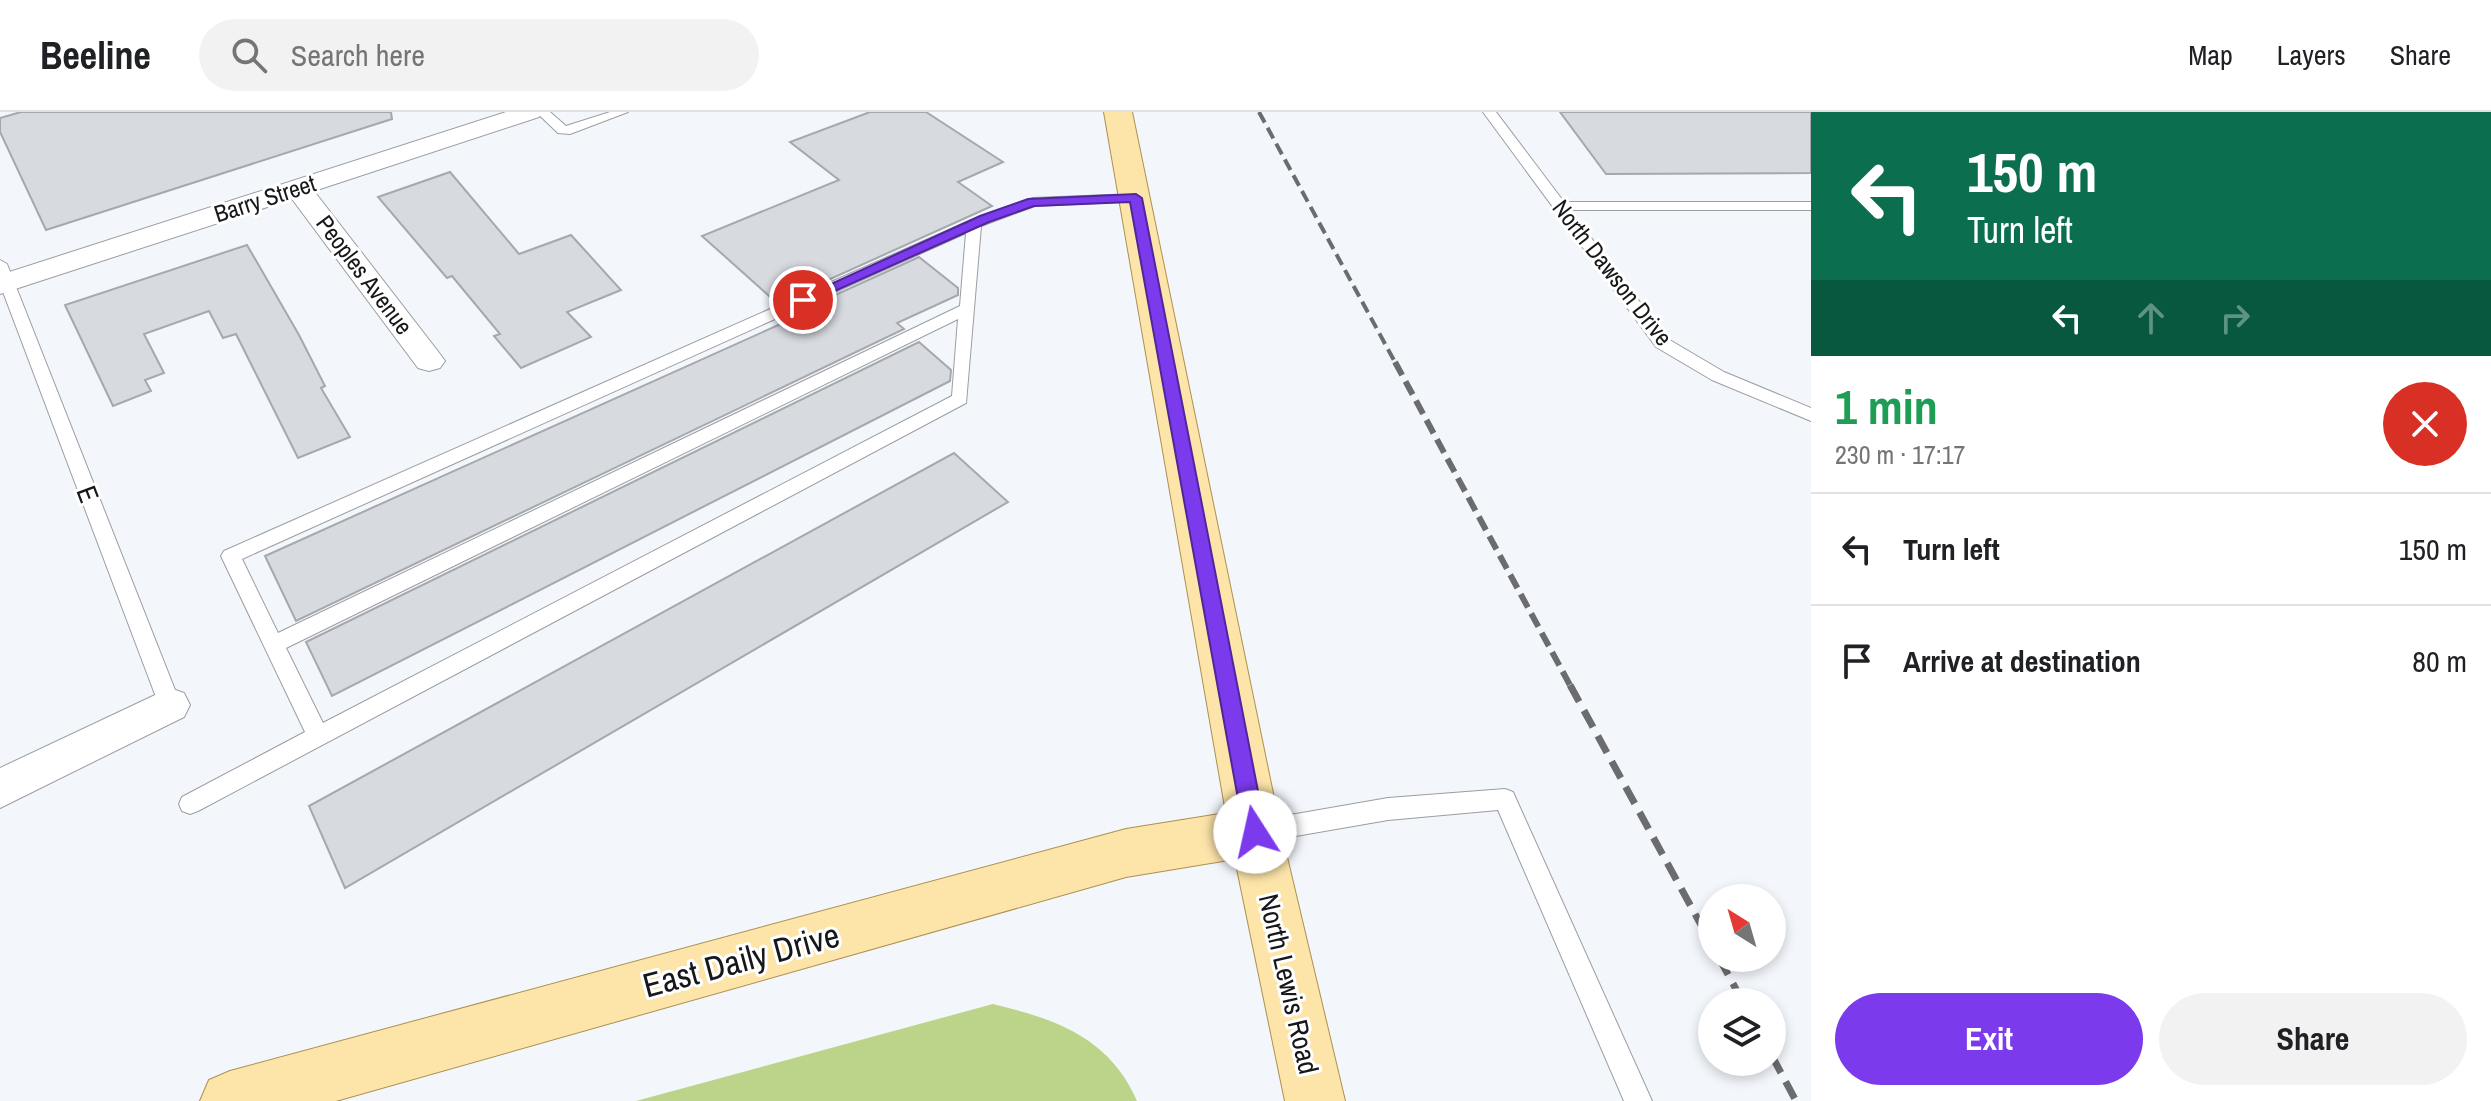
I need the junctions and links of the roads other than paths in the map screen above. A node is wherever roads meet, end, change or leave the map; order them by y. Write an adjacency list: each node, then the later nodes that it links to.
1 (530, 112): 6 (street, Barry Street)
2 (542, 112): 3 (lane)
3 (622, 112)
4 (1118, 112): 7 (main road, North Lewis Road)
5 (1489, 112): 8 (lane, North Dawson Drive)
6 (298, 189): 11 (street, Barry Street); 13 (street, Peoples Avenue)
7 (1136, 198): 10 (lane); 20 (main road, North Lewis Road)
8 (1558, 206): 9 (lane); 14 (lane, North Dawson Drive)
9 (1811, 206)
10 (974, 224): 12 (lane); 15 (lane)
11 (2, 277): 16 (lane, E)
12 (967, 309): 15 (lane); 17 (lane)
13 (429, 361)
14 (1811, 415)
15 (274, 644): 17 (lane)
16 (170, 705): 18 (street)
17 (318, 736): 19 (lane)
18 (0, 789)
19 (190, 804)
20 (1255, 832): 21 (main road, East Daily Drive); 22 (main road, North Lewis Road); 23 (lane)
21 (230, 1101)
22 (1315, 1101)
23 (1638, 1101)

